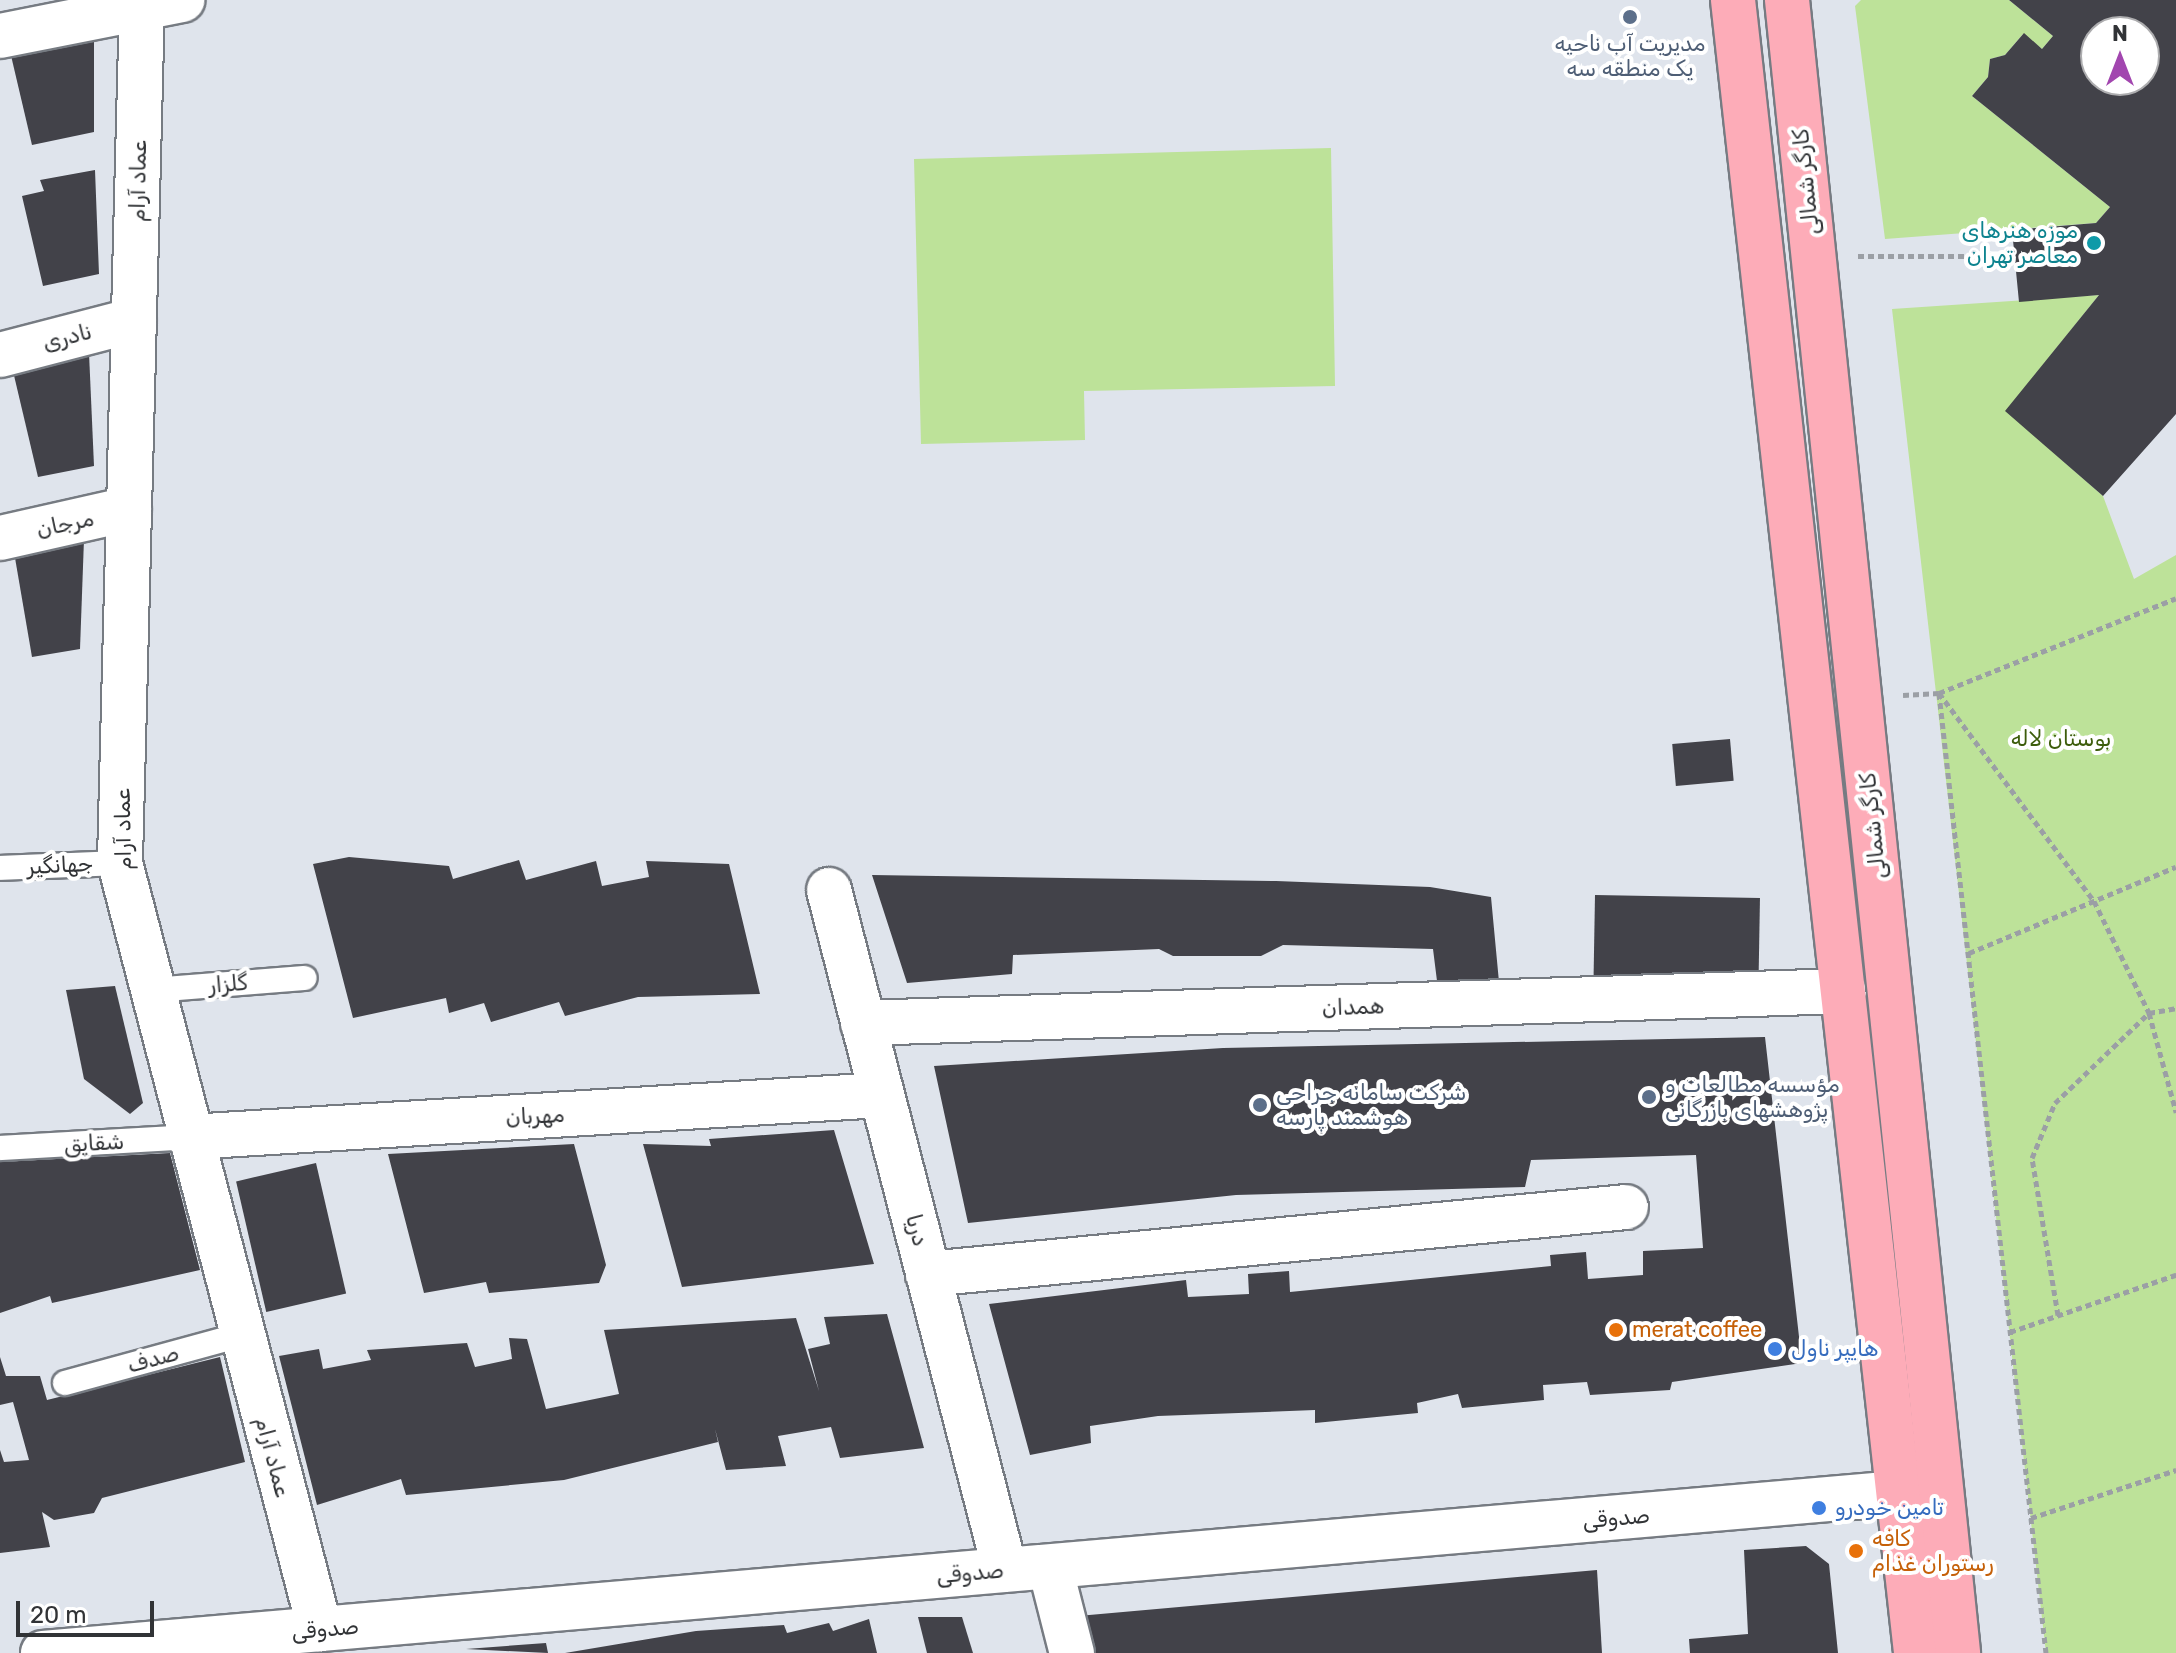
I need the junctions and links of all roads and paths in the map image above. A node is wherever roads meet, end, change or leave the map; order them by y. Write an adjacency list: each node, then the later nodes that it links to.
1 (1733, 0): 23 (main road)
2 (1787, 0): 21 (main road, کارگر شمالی)
3 (162, 1): 4 (street); 7 (street, عماد آرام)
4 (0, 36)
5 (1857, 256): 6 (path)
6 (2012, 256)
7 (134, 320): 8 (street, نادری); 9 (street, عماد آرام)
8 (0, 355)
9 (129, 509): 10 (street, مرجان); 14 (street, عماد آرام)
10 (0, 538)
11 (2176, 598): 12 (path)
12 (1939, 693): 13 (path); 18 (path); 19 (path)
13 (1901, 695)
14 (120, 863): 16 (lane, جهانگیر); 22 (street, عماد آرام)
15 (2176, 867): 18 (path)
16 (0, 868)
17 (829, 890): 26 (street, دریا)
18 (2094, 901): 19 (path); 25 (path)
19 (1969, 953): 35 (path)
20 (305, 978): 22 (lane, گلزار)
21 (1890, 989): 23 (main road); 39 (main road, کارگر شمالی)
22 (152, 990): 29 (street, عماد آرام)
23 (1843, 991): 26 (street, همدان); 40 (main road)
24 (2176, 1008): 25 (path)
25 (2149, 1013): 28 (path); 34 (path)
26 (863, 1023): 27 (street, دریا)
27 (882, 1095): 29 (street, مهربان); 32 (street, دریا)
28 (2176, 1112)
29 (189, 1137): 30 (lane, شقایق); 36 (street, عماد آرام)
30 (0, 1148)
31 (1626, 1207): 32 (street)
32 (928, 1274): 43 (street, دریا)
33 (2176, 1275): 34 (path)
34 (2058, 1315): 35 (path)
35 (2010, 1332): 41 (path)
36 (240, 1335): 37 (lane, صدف); 44 (street, عماد آرام)
37 (65, 1383)
38 (2176, 1470): 41 (path)
39 (1942, 1489): 40 (main road); 49 (main road, کارگر شمالی)
40 (1898, 1493): 42 (street, صدوقی); 48 (main road)
41 (2031, 1518): 50 (path)
42 (1050, 1567): 43 (street, صدوقی); 47 (street)
43 (1005, 1570): 44 (street, صدوقی)
44 (320, 1629): 45 (street, صدوقی)
45 (269, 1644): 46 (street, صدوقی)
46 (43, 1653)
47 (1072, 1653)
48 (1916, 1653)
49 (1958, 1653)
50 (2046, 1653)

